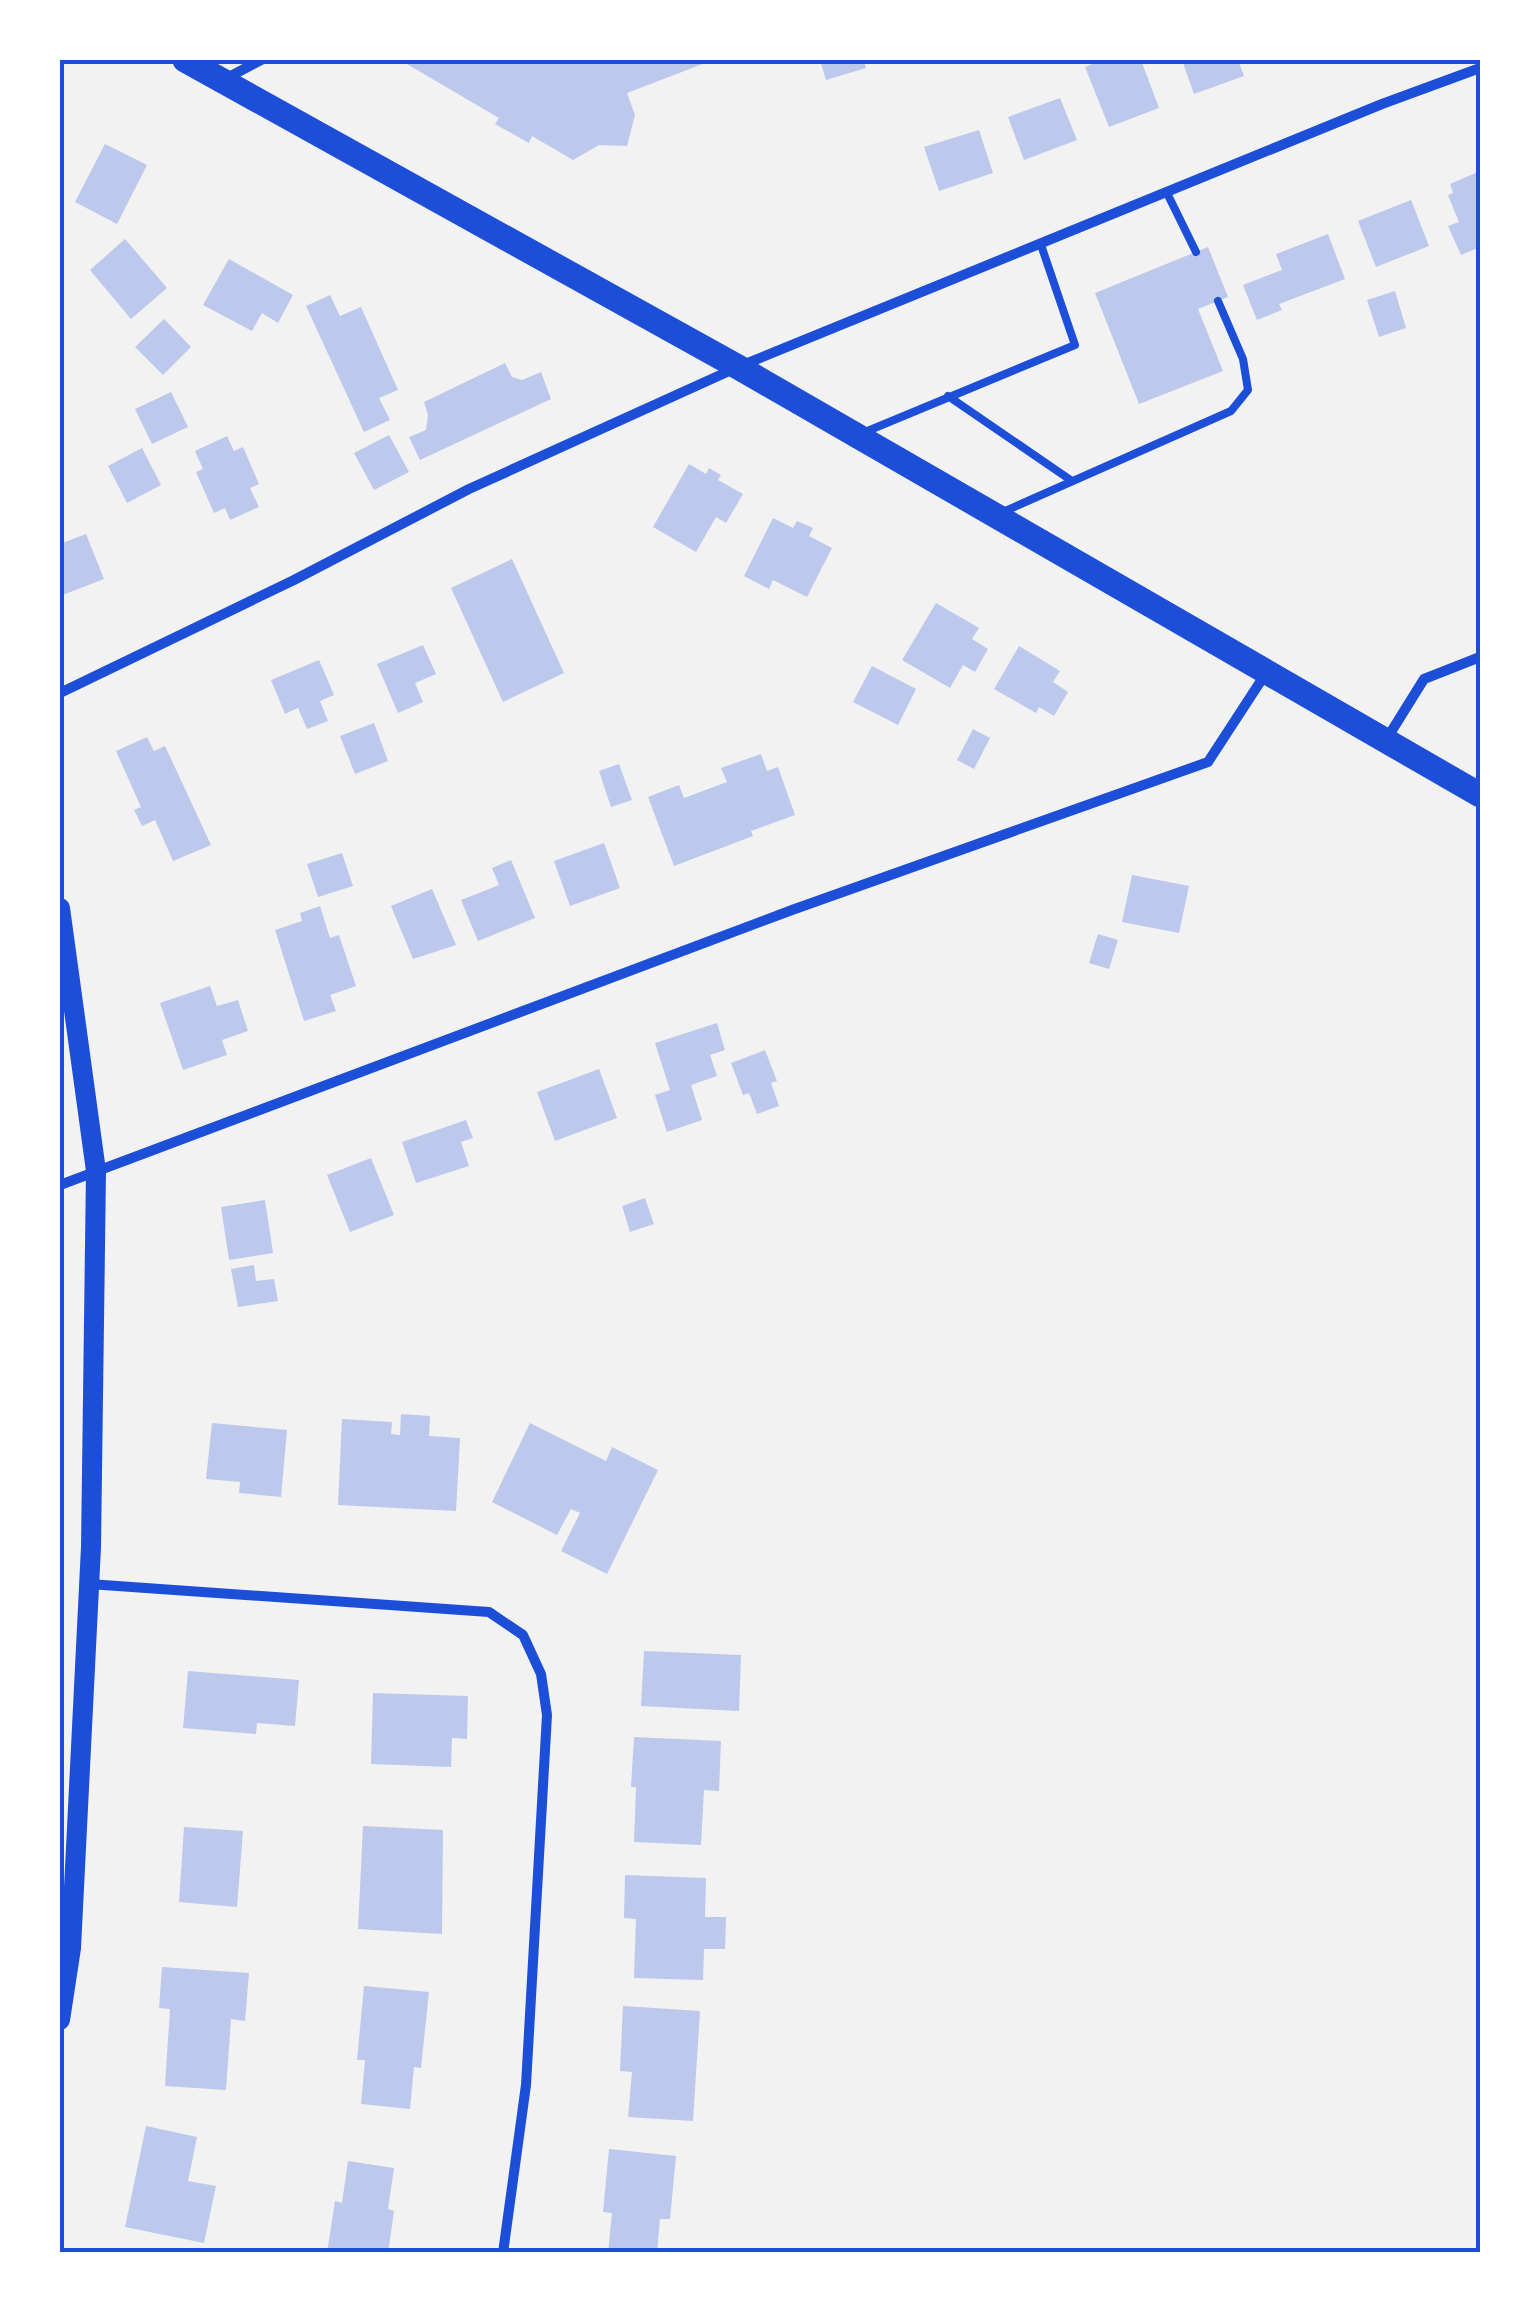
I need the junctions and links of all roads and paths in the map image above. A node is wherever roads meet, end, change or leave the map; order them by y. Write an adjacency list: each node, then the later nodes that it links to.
1 (185, 60): 4 (main road)
2 (262, 60): 4 (street)
3 (1480, 68): 5 (street)
4 (224, 80): 9 (main road)
5 (1167, 193): 6 (street); 7 (lane)
6 (1041, 245): 9 (street); 10 (lane)
7 (1196, 252)
8 (1218, 301): 12 (lane)
9 (738, 367): 11 (main road); 16 (street)
10 (948, 396): 11 (lane); 12 (lane)
11 (856, 436): 13 (main road)
12 (1072, 481): 13 (lane)
13 (994, 516): 15 (main road)
14 (1480, 657): 17 (street)
15 (1267, 672): 17 (main road); 20 (street)
16 (60, 692)
17 (1386, 740): 18 (main road)
18 (1480, 795)
19 (60, 908): 20 (main road)
20 (96, 1170): 21 (street); 22 (main road)
21 (60, 1185)
22 (89, 1584): 23 (main road); 24 (street)
23 (60, 2020)
24 (503, 2253)

